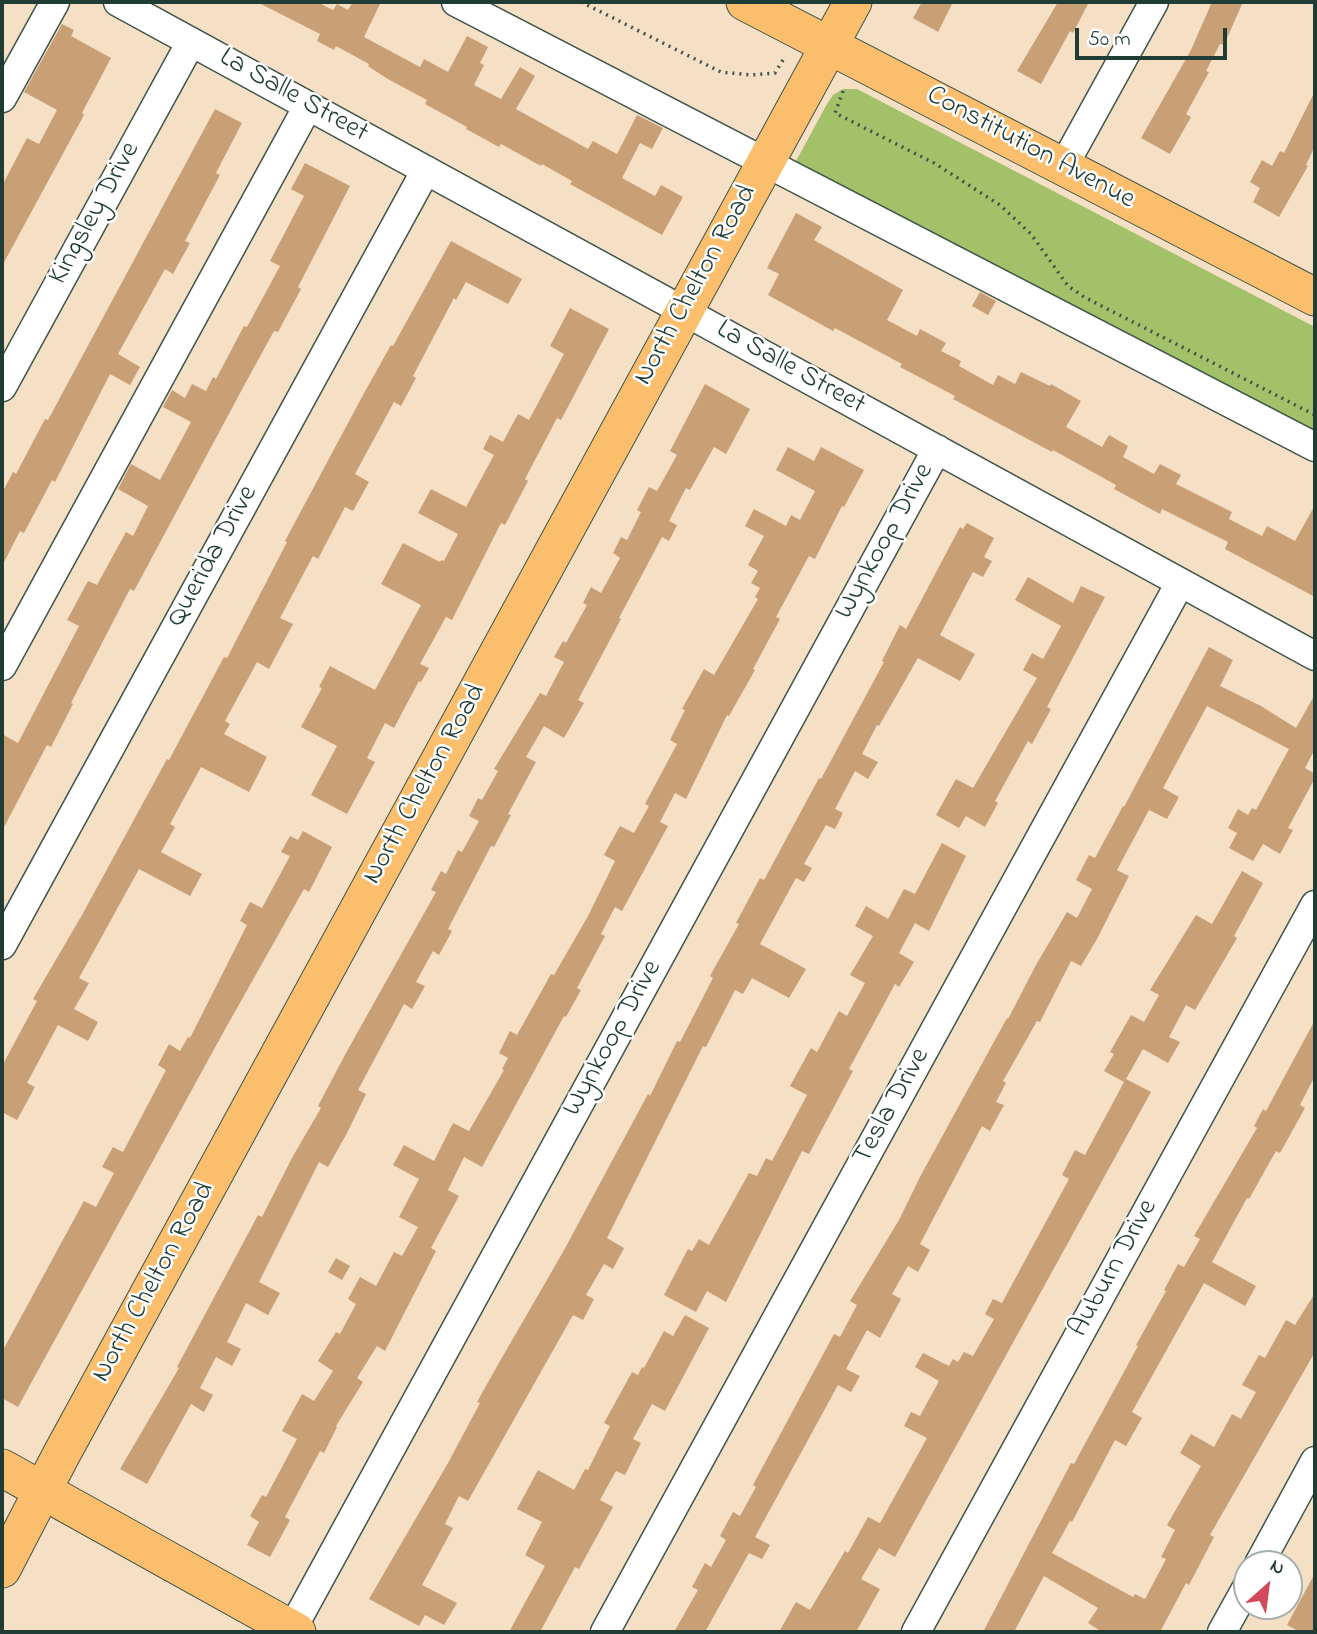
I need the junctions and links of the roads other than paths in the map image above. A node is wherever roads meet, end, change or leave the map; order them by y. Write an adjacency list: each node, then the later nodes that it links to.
1 (55, 2): 9 (street)
2 (118, 2): 7 (street, La Salle Street)
3 (456, 2): 11 (street)
4 (745, 2): 8 (main road, Constitution Avenue)
5 (853, 2): 8 (main road, North Chelton Road)
6 (1154, 2): 12 (street)
7 (191, 42): 10 (street, La Salle Street); 16 (street, Kingsley Drive)
8 (829, 45): 11 (main road, North Chelton Road); 12 (main road, Constitution Avenue)
9 (2, 99)
10 (308, 106): 13 (street, La Salle Street); 21 (street)
11 (765, 162): 15 (main road, North Chelton Road); 17 (street)
12 (1063, 167): 14 (main road, Constitution Avenue)
13 (426, 170): 15 (street, La Salle Street); 23 (street, Querida Drive)
14 (1312, 286)
15 (684, 311): 18 (street, La Salle Street); 26 (main road, North Chelton Road)
16 (2, 387)
17 (1315, 447)
18 (937, 449): 19 (street, La Salle Street); 30 (street, Wynkoop Drive)
19 (1180, 583): 20 (street, La Salle Street); 31 (street, Tesla Drive)
20 (1315, 656)
21 (2, 666)
22 (1315, 905): 32 (street, Auburn Drive)
23 (2, 945)
24 (1315, 1461): 27 (street)
25 (2, 1468): 26 (main road)
26 (42, 1490): 28 (main road, North Chelton Road); 30 (main road)
27 (1267, 1550)
28 (2, 1569)
29 (1233, 1612): 33 (street)
30 (294, 1631)
31 (605, 1632)
32 (916, 1632)
33 (1222, 1632)

